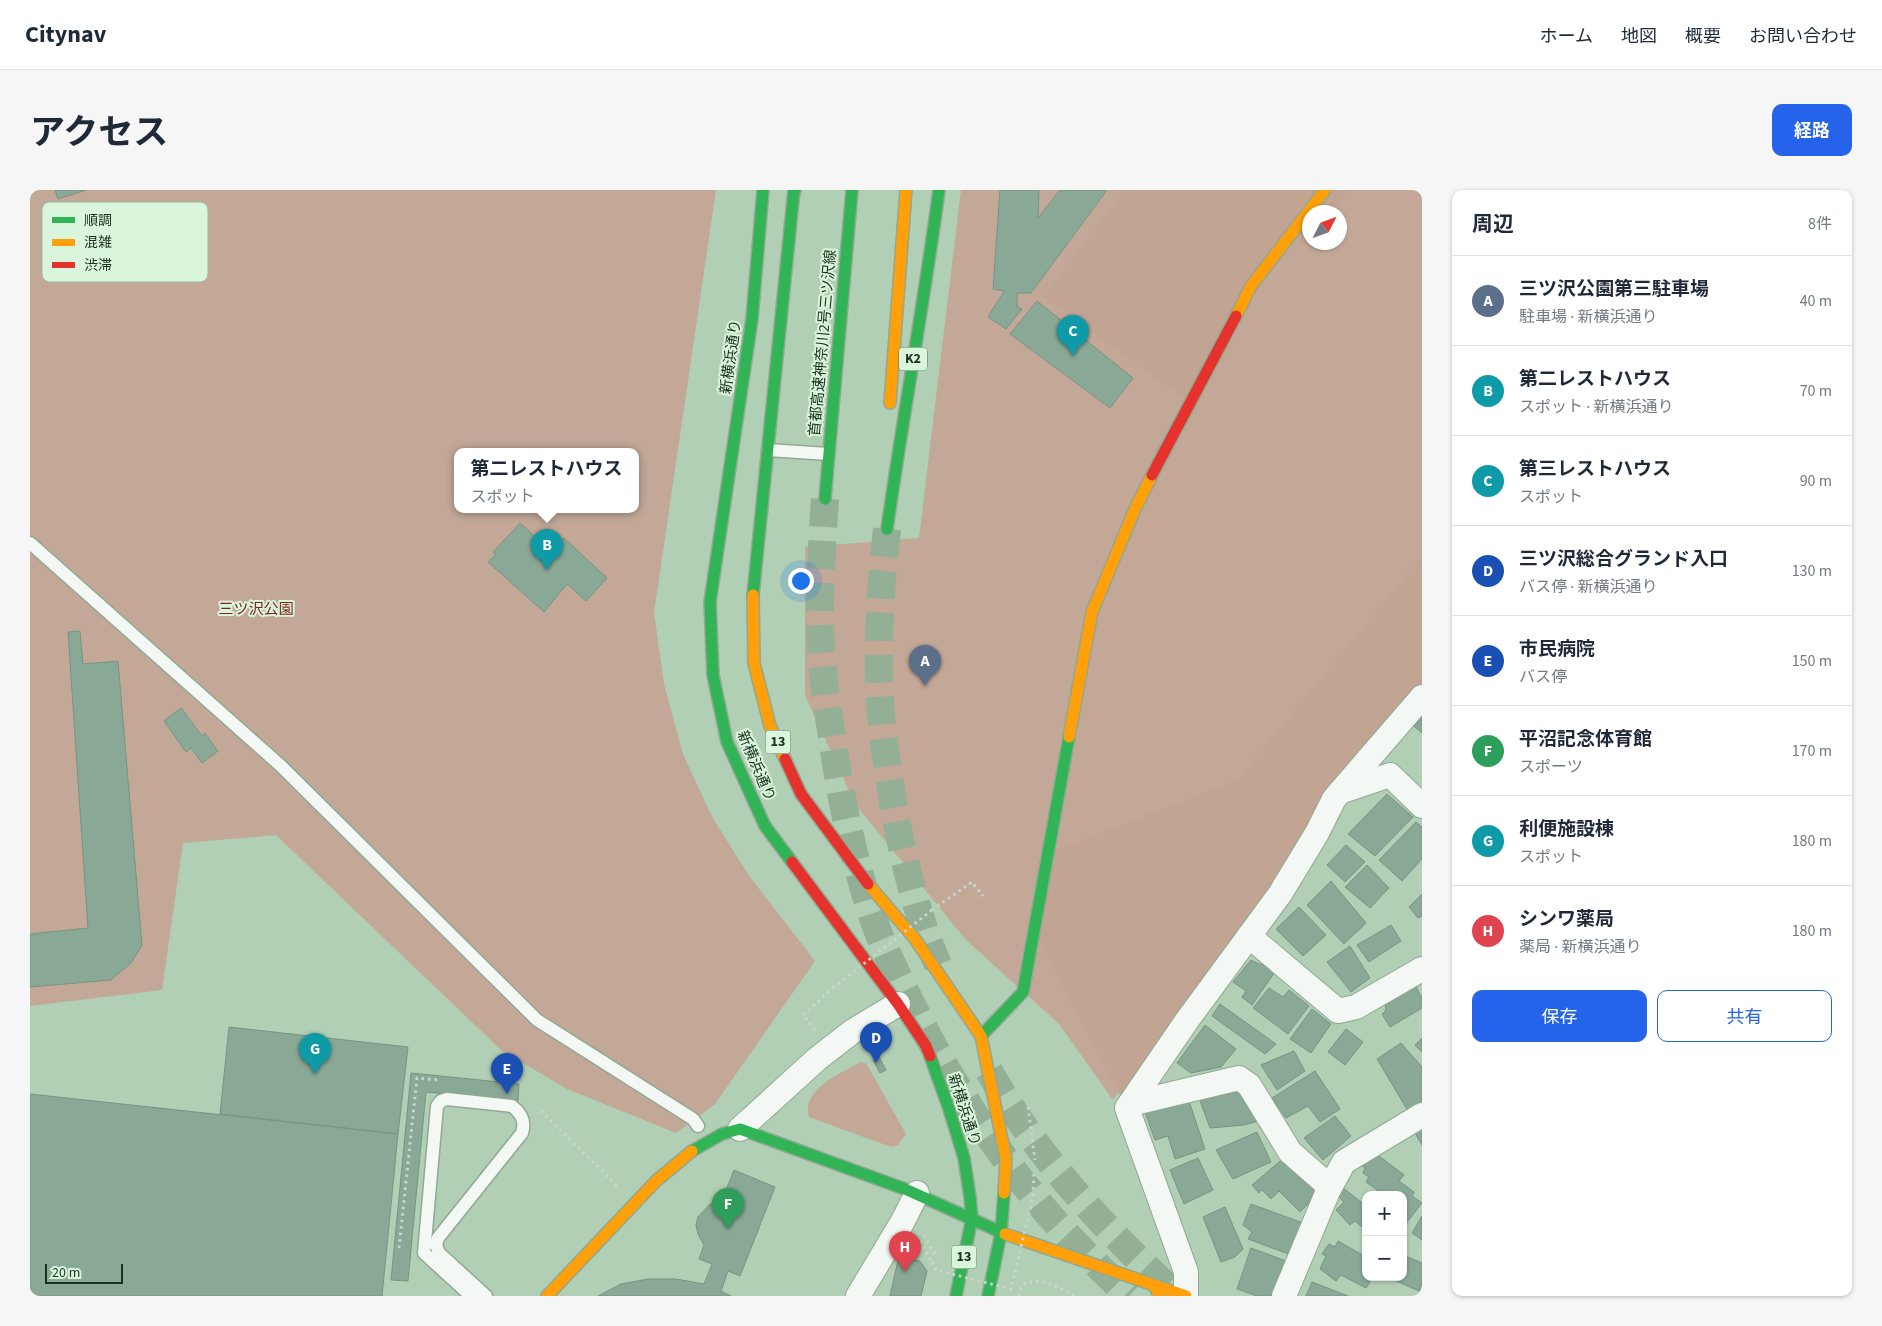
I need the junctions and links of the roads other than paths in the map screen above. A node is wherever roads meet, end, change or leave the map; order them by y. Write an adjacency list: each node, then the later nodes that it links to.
1 (763, 190): 18 (main road, 新横浜通り / 13)
2 (852, 190): 9 (main road, 首都高速神奈川2号三ツ沢線)
3 (906, 190): 7 (main road)
4 (939, 190): 10 (main road, K2)
5 (1325, 190): 19 (main road)
6 (794, 191): 8 (main road, 新横浜通り / 13)
7 (888, 419)
8 (768, 450): 9 (lane); 19 (main road, 新横浜通り / 13)
9 (828, 454): 11 (main road, 首都高速神奈川2号三ツ沢線)
10 (884, 469)
11 (825, 499)
12 (30, 543): 22 (lane)
13 (1422, 697): 14 (street)
14 (1339, 793): 15 (street); 16 (street)
15 (1422, 806)
16 (1249, 936): 17 (street); 20 (street)
17 (1422, 968)
18 (898, 1004): 23 (street); 26 (main road, 新横浜通り / 13)
19 (981, 1036): 27 (main road, 新横浜通り / 13)
20 (1130, 1104): 24 (street); 35 (street)
21 (1422, 1115): 24 (street)
22 (698, 1126)
23 (740, 1129): 25 (main road); 31 (main road)
24 (1330, 1187): 36 (street)
25 (917, 1193): 26 (main road); 32 (street)
26 (972, 1218): 27 (main road); 33 (main road, 新横浜通り / 13)
27 (1000, 1233): 28 (main road); 34 (main road, 新横浜通り / 13)
28 (1157, 1291): 35 (main road)
29 (472, 1296): 30 (lane)
30 (486, 1296)
31 (547, 1296)
32 (858, 1296)
33 (956, 1296)
34 (988, 1296)
35 (1186, 1296)
36 (1284, 1296)

